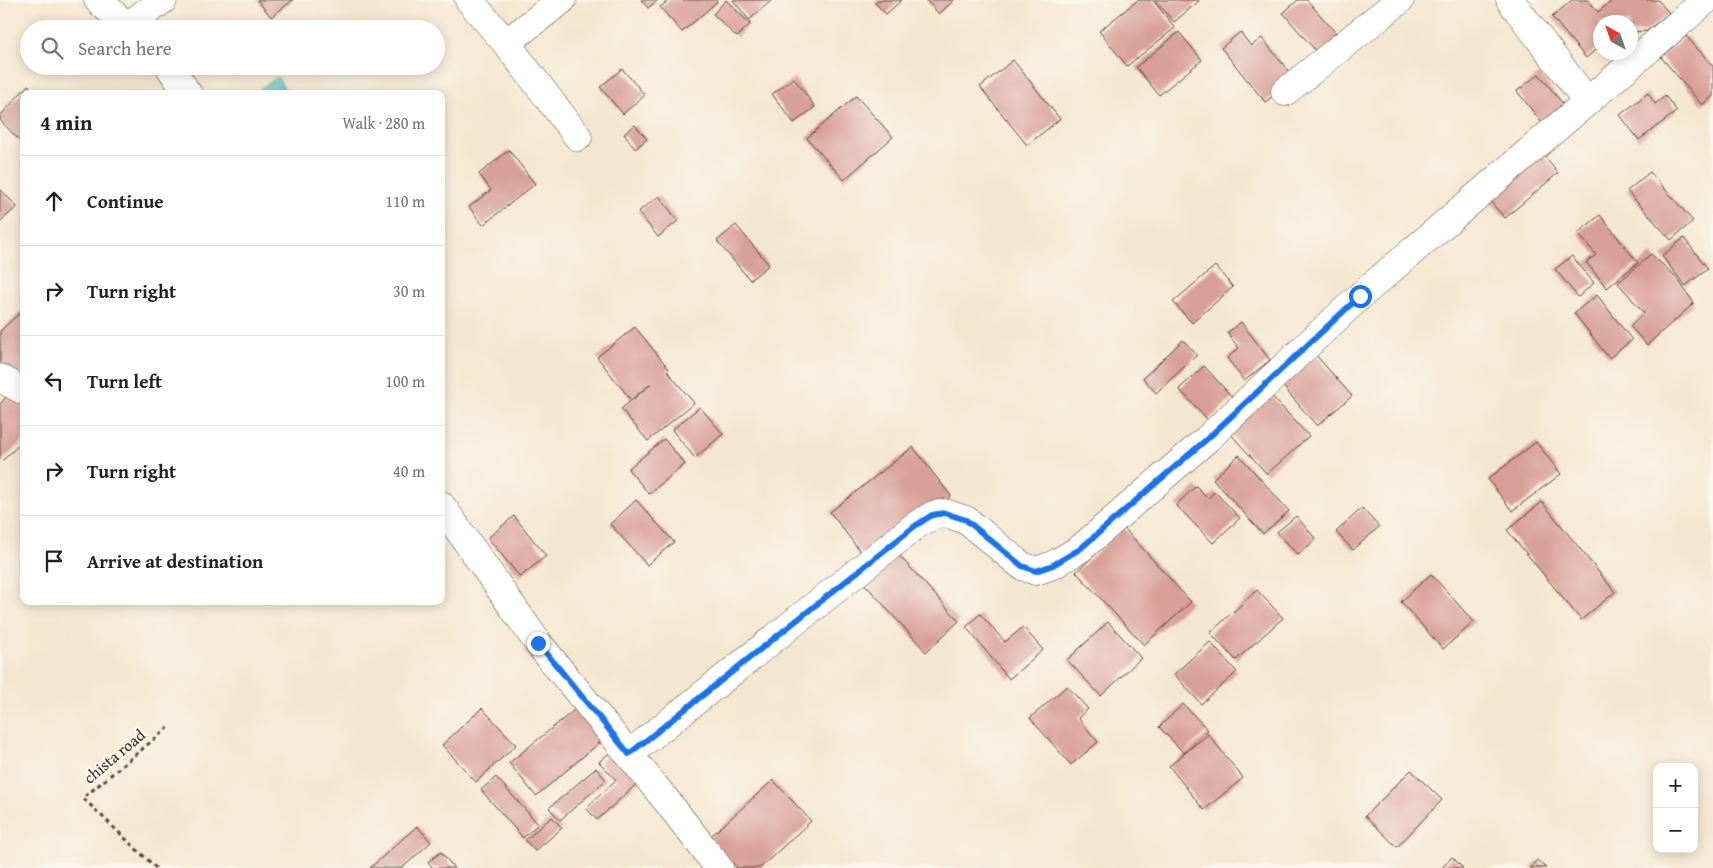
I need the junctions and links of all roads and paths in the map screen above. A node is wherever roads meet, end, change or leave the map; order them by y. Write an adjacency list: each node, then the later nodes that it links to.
1 (98, 0): 8 (street)
2 (163, 0): 9 (street)
3 (469, 0): 10 (street)
4 (562, 0): 10 (street)
5 (1400, 0): 13 (street)
6 (1510, 0): 14 (street)
7 (1706, 0): 14 (street)
8 (120, 20)
9 (137, 20)
10 (506, 43): 15 (street)
11 (175, 75): 12 (street)
12 (185, 90)
13 (1285, 92)
14 (1587, 101): 20 (street)
15 (578, 137)
16 (0, 378): 17 (street)
17 (20, 389)
18 (445, 511): 20 (street)
19 (170, 726): 21 (path, chista road)
20 (629, 754): 22 (street)
21 (156, 868)
22 (719, 868)

